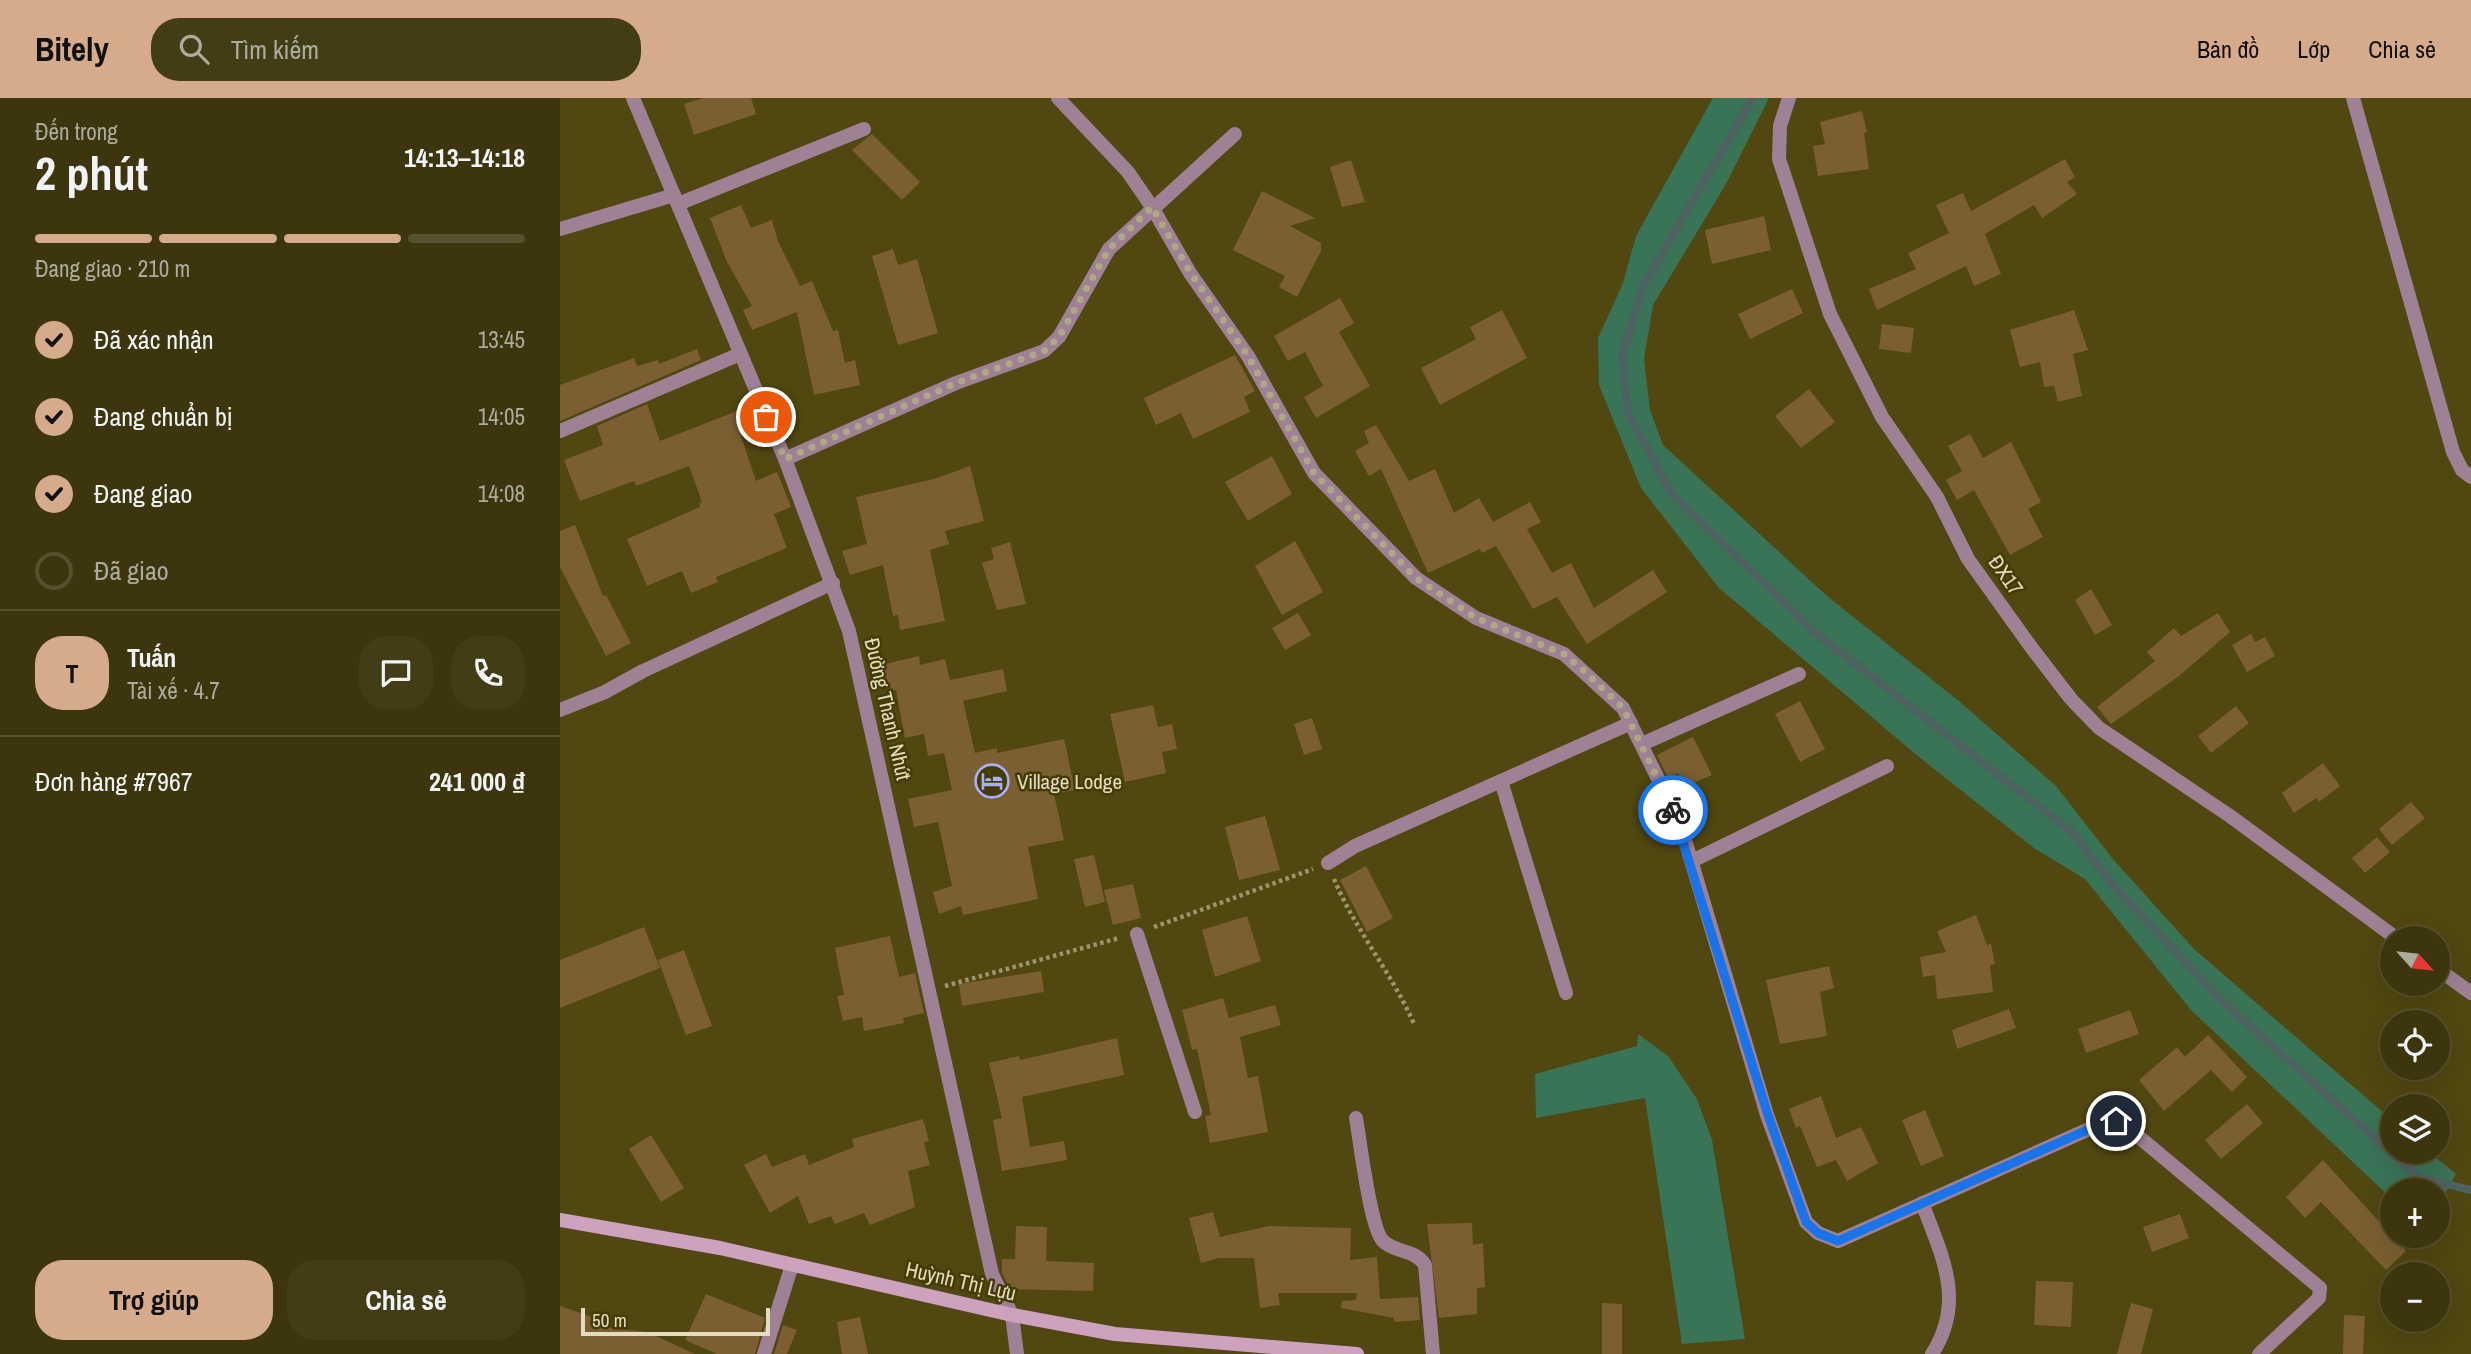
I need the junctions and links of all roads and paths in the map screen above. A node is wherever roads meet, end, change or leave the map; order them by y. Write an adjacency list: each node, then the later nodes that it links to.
1 (633, 98): 7 (street, Đường Thanh Nhứt)
2 (1058, 98): 8 (street)
3 (1789, 98): 23 (street, ĐX17)
4 (2353, 98): 13 (street)
5 (864, 129): 7 (street)
6 (1235, 134): 8 (street)
7 (676, 199): 9 (street); 10 (street, Đường Thanh Nhứt)
8 (1152, 207): 12 (street); 17 (street)
9 (560, 229)
10 (740, 354): 11 (street); 12 (street, Đường Thanh Nhứt)
11 (560, 431)
12 (785, 459): 14 (street, Đường Thanh Nhứt)
13 (2471, 477)
14 (833, 583): 16 (street); 26 (street, Đường Thanh Nhứt)
15 (1799, 674): 18 (street)
16 (560, 710)
17 (1631, 723): 18 (street); 20 (street)
18 (1642, 744): 21 (street)
19 (1887, 766): 21 (street)
20 (1501, 781): 22 (street); 27 (street)
21 (1692, 861): 32 (street)
22 (1328, 863): 24 (path); 29 (path)
23 (2380, 926)
24 (1137, 934): 26 (path); 30 (street)
25 (2450, 978): 28 (street)
26 (930, 990): 35 (street, Đường Thanh Nhứt)
27 (1566, 993)
28 (2471, 993)
29 (1414, 1024)
30 (1195, 1112)
31 (1356, 1118): 40 (street)
32 (1922, 1203): 41 (street); 42 (street)
33 (560, 1220): 34 (street, Huỳnh Thị Lựu)
34 (792, 1265): 35 (street, Huỳnh Thị Lựu); 37 (street)
35 (1012, 1315): 36 (street, Huỳnh Thị Lựu); 38 (street, Đường Thanh Nhứt)
36 (1265, 1350): 39 (street, Huỳnh Thị Lựu)
37 (764, 1354)
38 (1017, 1354)
39 (1357, 1354)
40 (1433, 1354)
41 (1932, 1354)
42 (2259, 1354)

